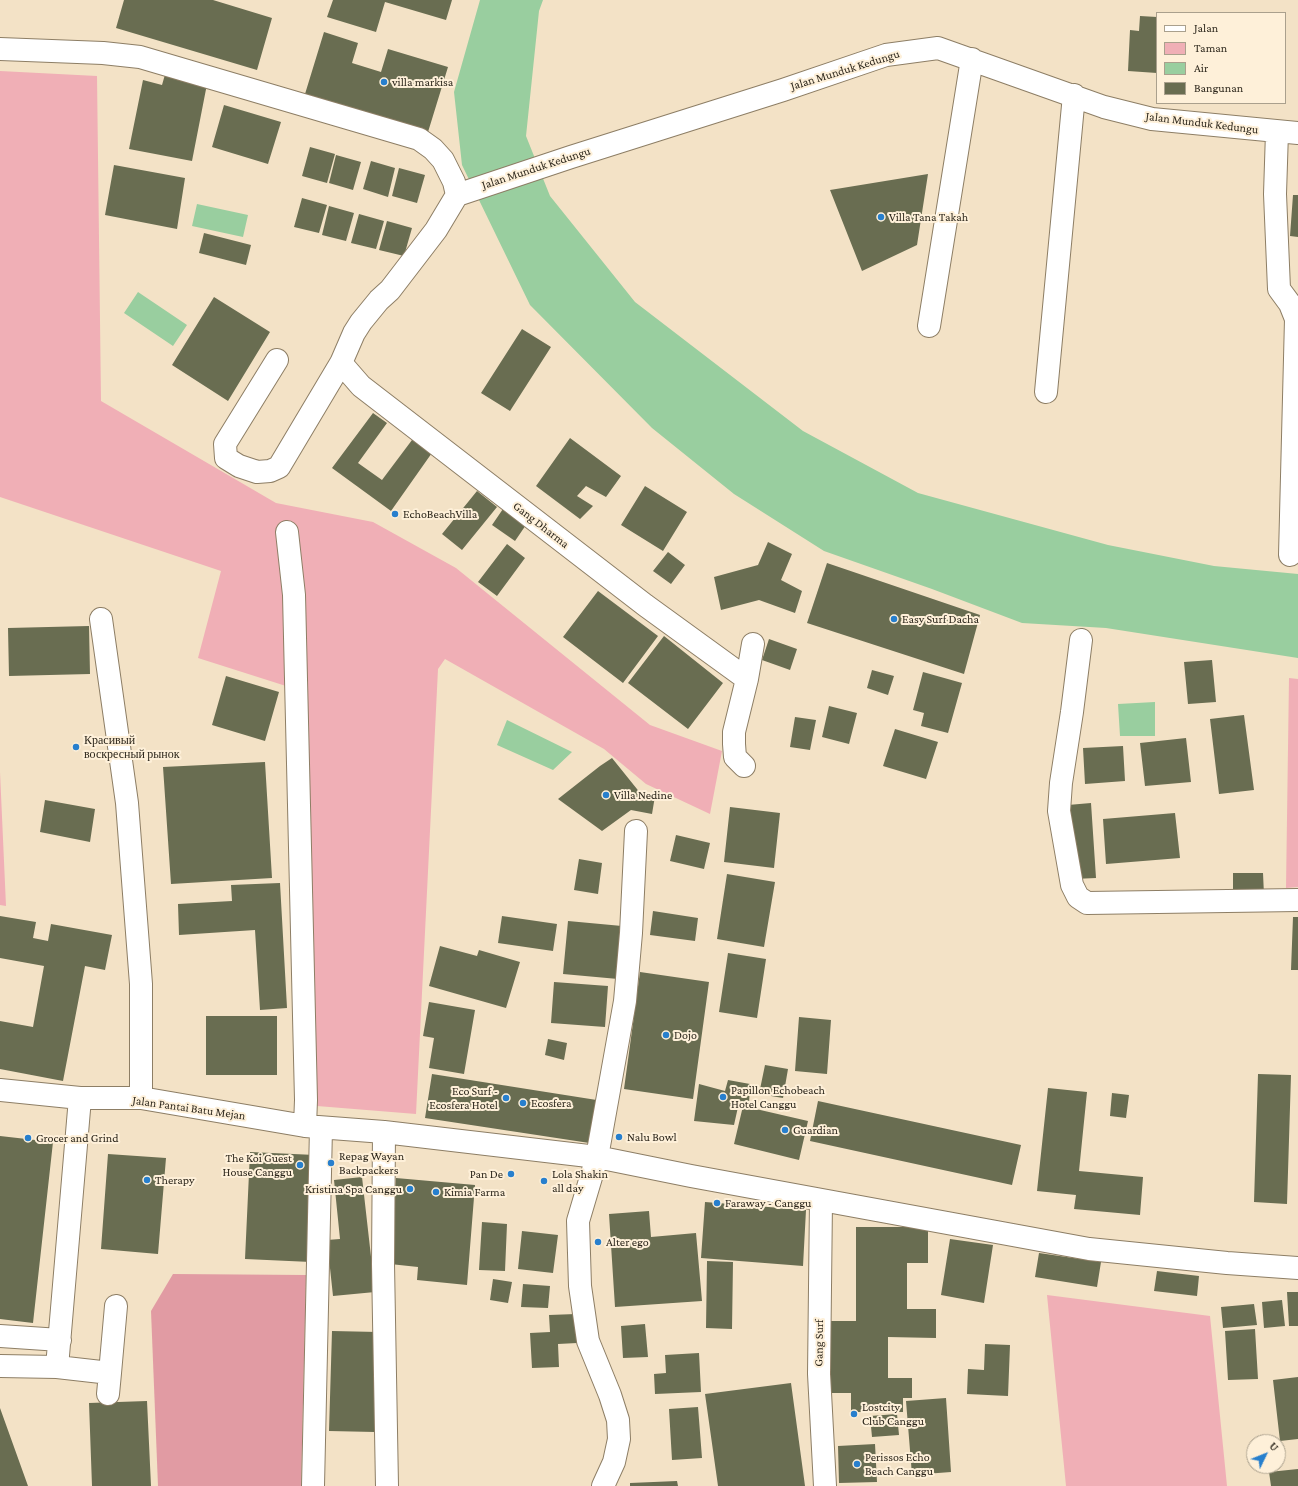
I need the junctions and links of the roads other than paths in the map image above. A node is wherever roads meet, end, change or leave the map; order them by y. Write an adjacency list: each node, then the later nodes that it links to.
1 (0, 50): 5 (street)
2 (972, 59): 3 (street, Jalan Munduk Kedungu); 5 (street, Jalan Munduk Kedungu); 6 (street)
3 (1074, 95): 4 (street, Jalan Munduk Kedungu); 9 (street)
4 (1287, 133): 11 (street)
5 (462, 193): 8 (street)
6 (929, 326)
7 (277, 360): 8 (street)
8 (341, 363): 15 (street, Gang Dharma)
9 (1046, 392)
10 (287, 532): 22 (street)
11 (1290, 555)
12 (101, 619): 21 (street)
13 (1081, 640): 18 (street)
14 (754, 644): 15 (street)
15 (747, 679): 16 (street)
16 (744, 766)
17 (636, 831): 24 (street)
18 (1298, 900)
19 (0, 1090): 20 (street, Jalan Pantai Batu Mejan)
20 (80, 1098): 21 (street, Jalan Pantai Batu Mejan); 29 (street)
21 (141, 1098): 22 (street, Jalan Pantai Batu Mejan)
22 (313, 1127): 23 (street, Jalan Pantai Batu Mejan); 34 (street)
23 (384, 1132): 24 (street, Jalan Pantai Batu Mejan); 35 (street)
24 (597, 1156): 25 (street, Jalan Pantai Batu Mejan); 36 (street)
25 (821, 1201): 26 (street, Jalan Pantai Batu Mejan); 37 (street, Gang Surf)
26 (1298, 1268)
27 (116, 1306): 32 (street)
28 (0, 1336): 29 (street)
29 (60, 1340): 31 (street)
30 (0, 1366): 31 (street)
31 (57, 1367): 32 (street)
32 (110, 1373): 33 (street)
33 (108, 1394)
34 (314, 1486)
35 (387, 1486)
36 (603, 1486)
37 (825, 1486)

